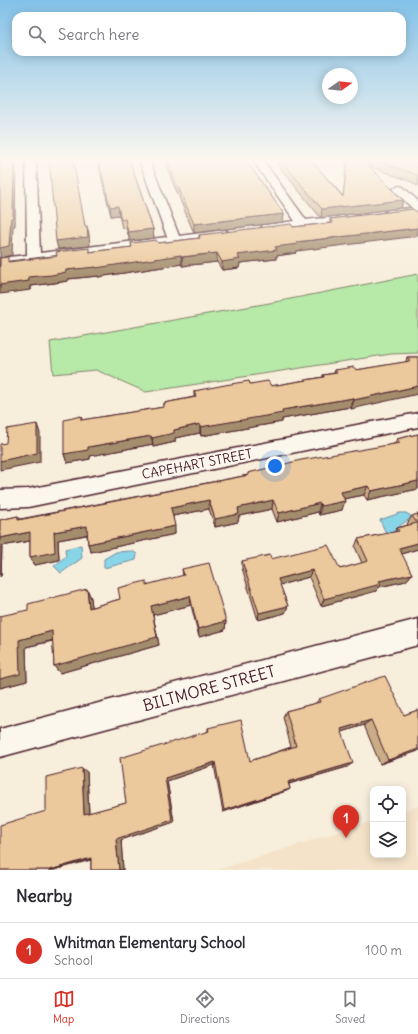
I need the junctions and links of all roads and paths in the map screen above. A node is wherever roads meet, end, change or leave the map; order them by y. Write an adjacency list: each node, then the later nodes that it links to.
1 (32, 200): 10 (street)
2 (159, 200): 9 (street)
3 (286, 200): 6 (street)
4 (409, 200): 5 (street)
5 (418, 209): 6 (street)
6 (303, 224): 7 (street)
7 (258, 230)
8 (235, 232): 9 (street)
9 (174, 240): 10 (street)
10 (34, 258): 11 (street)
11 (0, 262)
12 (418, 420): 13 (street, CAPEHART STREET)
13 (0, 499)
14 (418, 632): 15 (street, BILTMORE STREET)
15 (0, 743)

